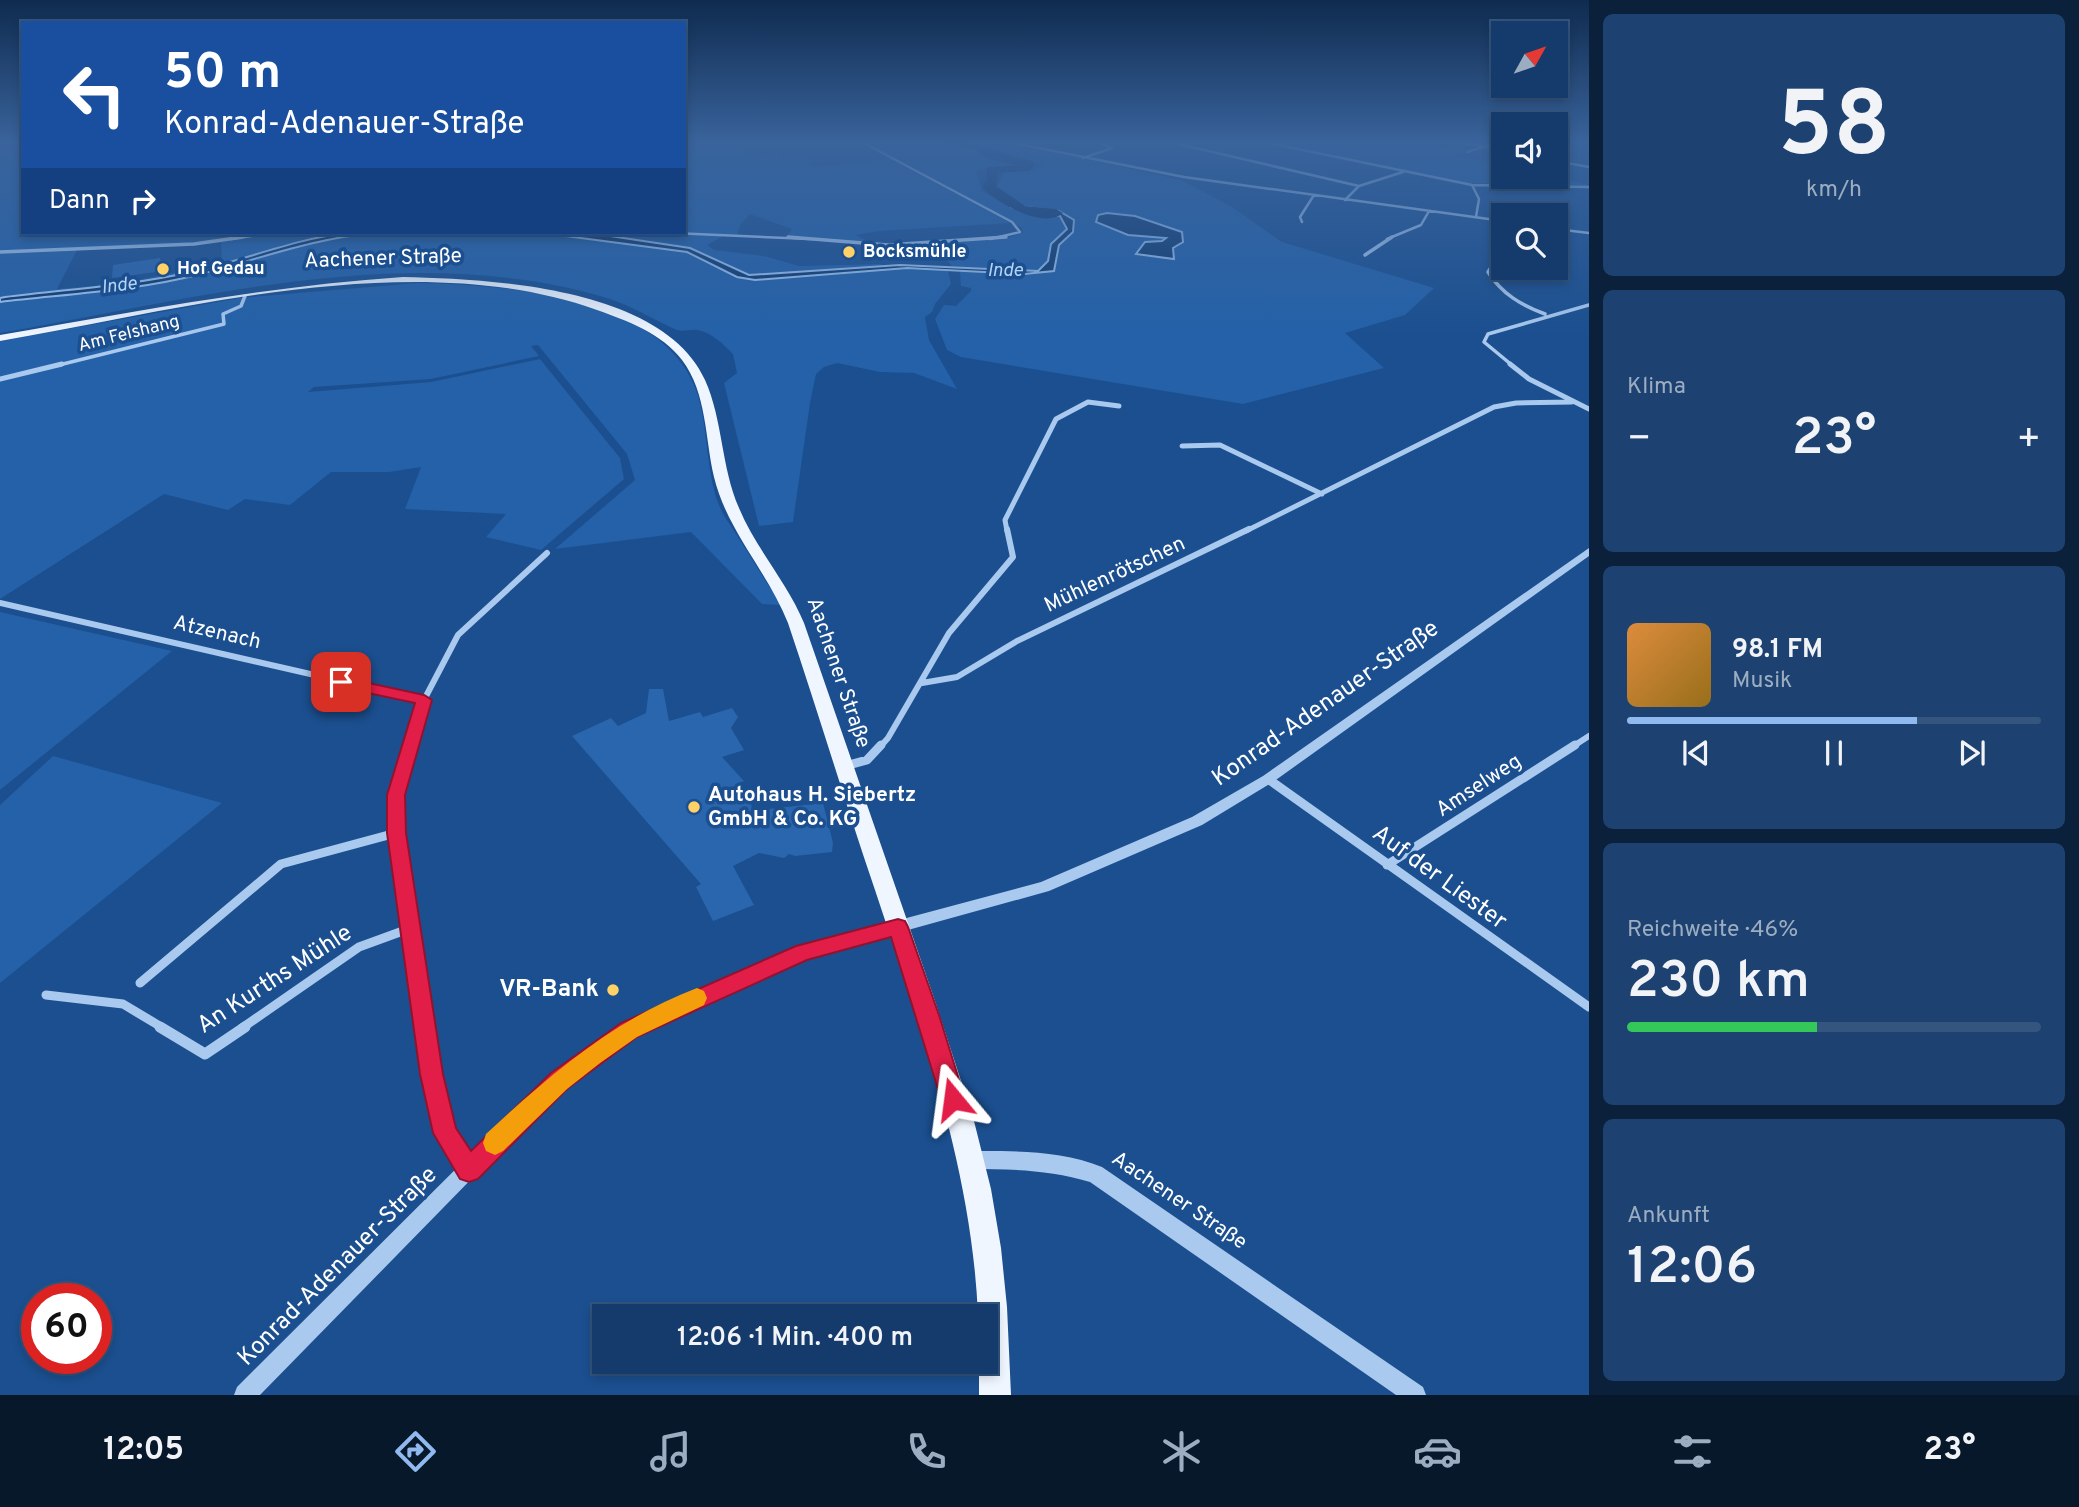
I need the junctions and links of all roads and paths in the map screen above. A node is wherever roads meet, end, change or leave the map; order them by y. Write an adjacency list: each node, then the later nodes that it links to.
1 (982, 206): 10 (street)
2 (1305, 206): 8 (street)
3 (1392, 206): 5 (street)
4 (1478, 206): 6 (street)
5 (1429, 211): 6 (street); 14 (street)
6 (1476, 218): 7 (street)
7 (1491, 220)
8 (1302, 222)
9 (1568, 230): 11 (street)
10 (686, 233)
11 (1589, 233)
12 (258, 235): 13 (street)
13 (0, 252)
14 (1365, 255)
15 (1492, 280): 18 (street)
16 (245, 296): 19 (main road, Aachener Straße); 20 (street, Am Felshang); 32 (main road, Aachener Straße)
17 (1589, 305): 18 (street)
18 (1545, 314): 21 (street)
19 (0, 338)
20 (0, 379)
21 (1572, 402): 23 (street); 25 (street, Mühlenrötschen)
22 (1119, 406): 29 (street)
23 (1589, 409)
24 (1182, 446): 25 (street)
25 (1322, 494): 29 (street, Mühlenrötschen)
26 (1589, 551): 33 (street, Konrad-Adenauer-Straße)
27 (547, 553): 30 (street)
28 (0, 603): 30 (street, Atzenach)
29 (922, 682): 32 (street)
30 (424, 700): 34 (street)
31 (1589, 736): 35 (street, Amselweg)
32 (843, 766): 36 (main road, Aachener Straße)
33 (1268, 779): 35 (street, Auf der Liester); 36 (street, Konrad-Adenauer-Straße)
34 (396, 833): 37 (street); 38 (street)
35 (1388, 865): 40 (street, Auf der Liester)
36 (898, 927): 41 (main road, Aachener Straße); 42 (street, Konrad-Adenauer-Straße)
37 (411, 928): 39 (street, An Kurths Mühle); 42 (street)
38 (140, 983)
39 (46, 995)
40 (1589, 1007)
41 (971, 1160): 44 (main road); 45 (street, Aachener Straße)
42 (469, 1170): 43 (street, Konrad-Adenauer-Straße)
43 (245, 1395)
44 (995, 1395)
45 (1415, 1395)

